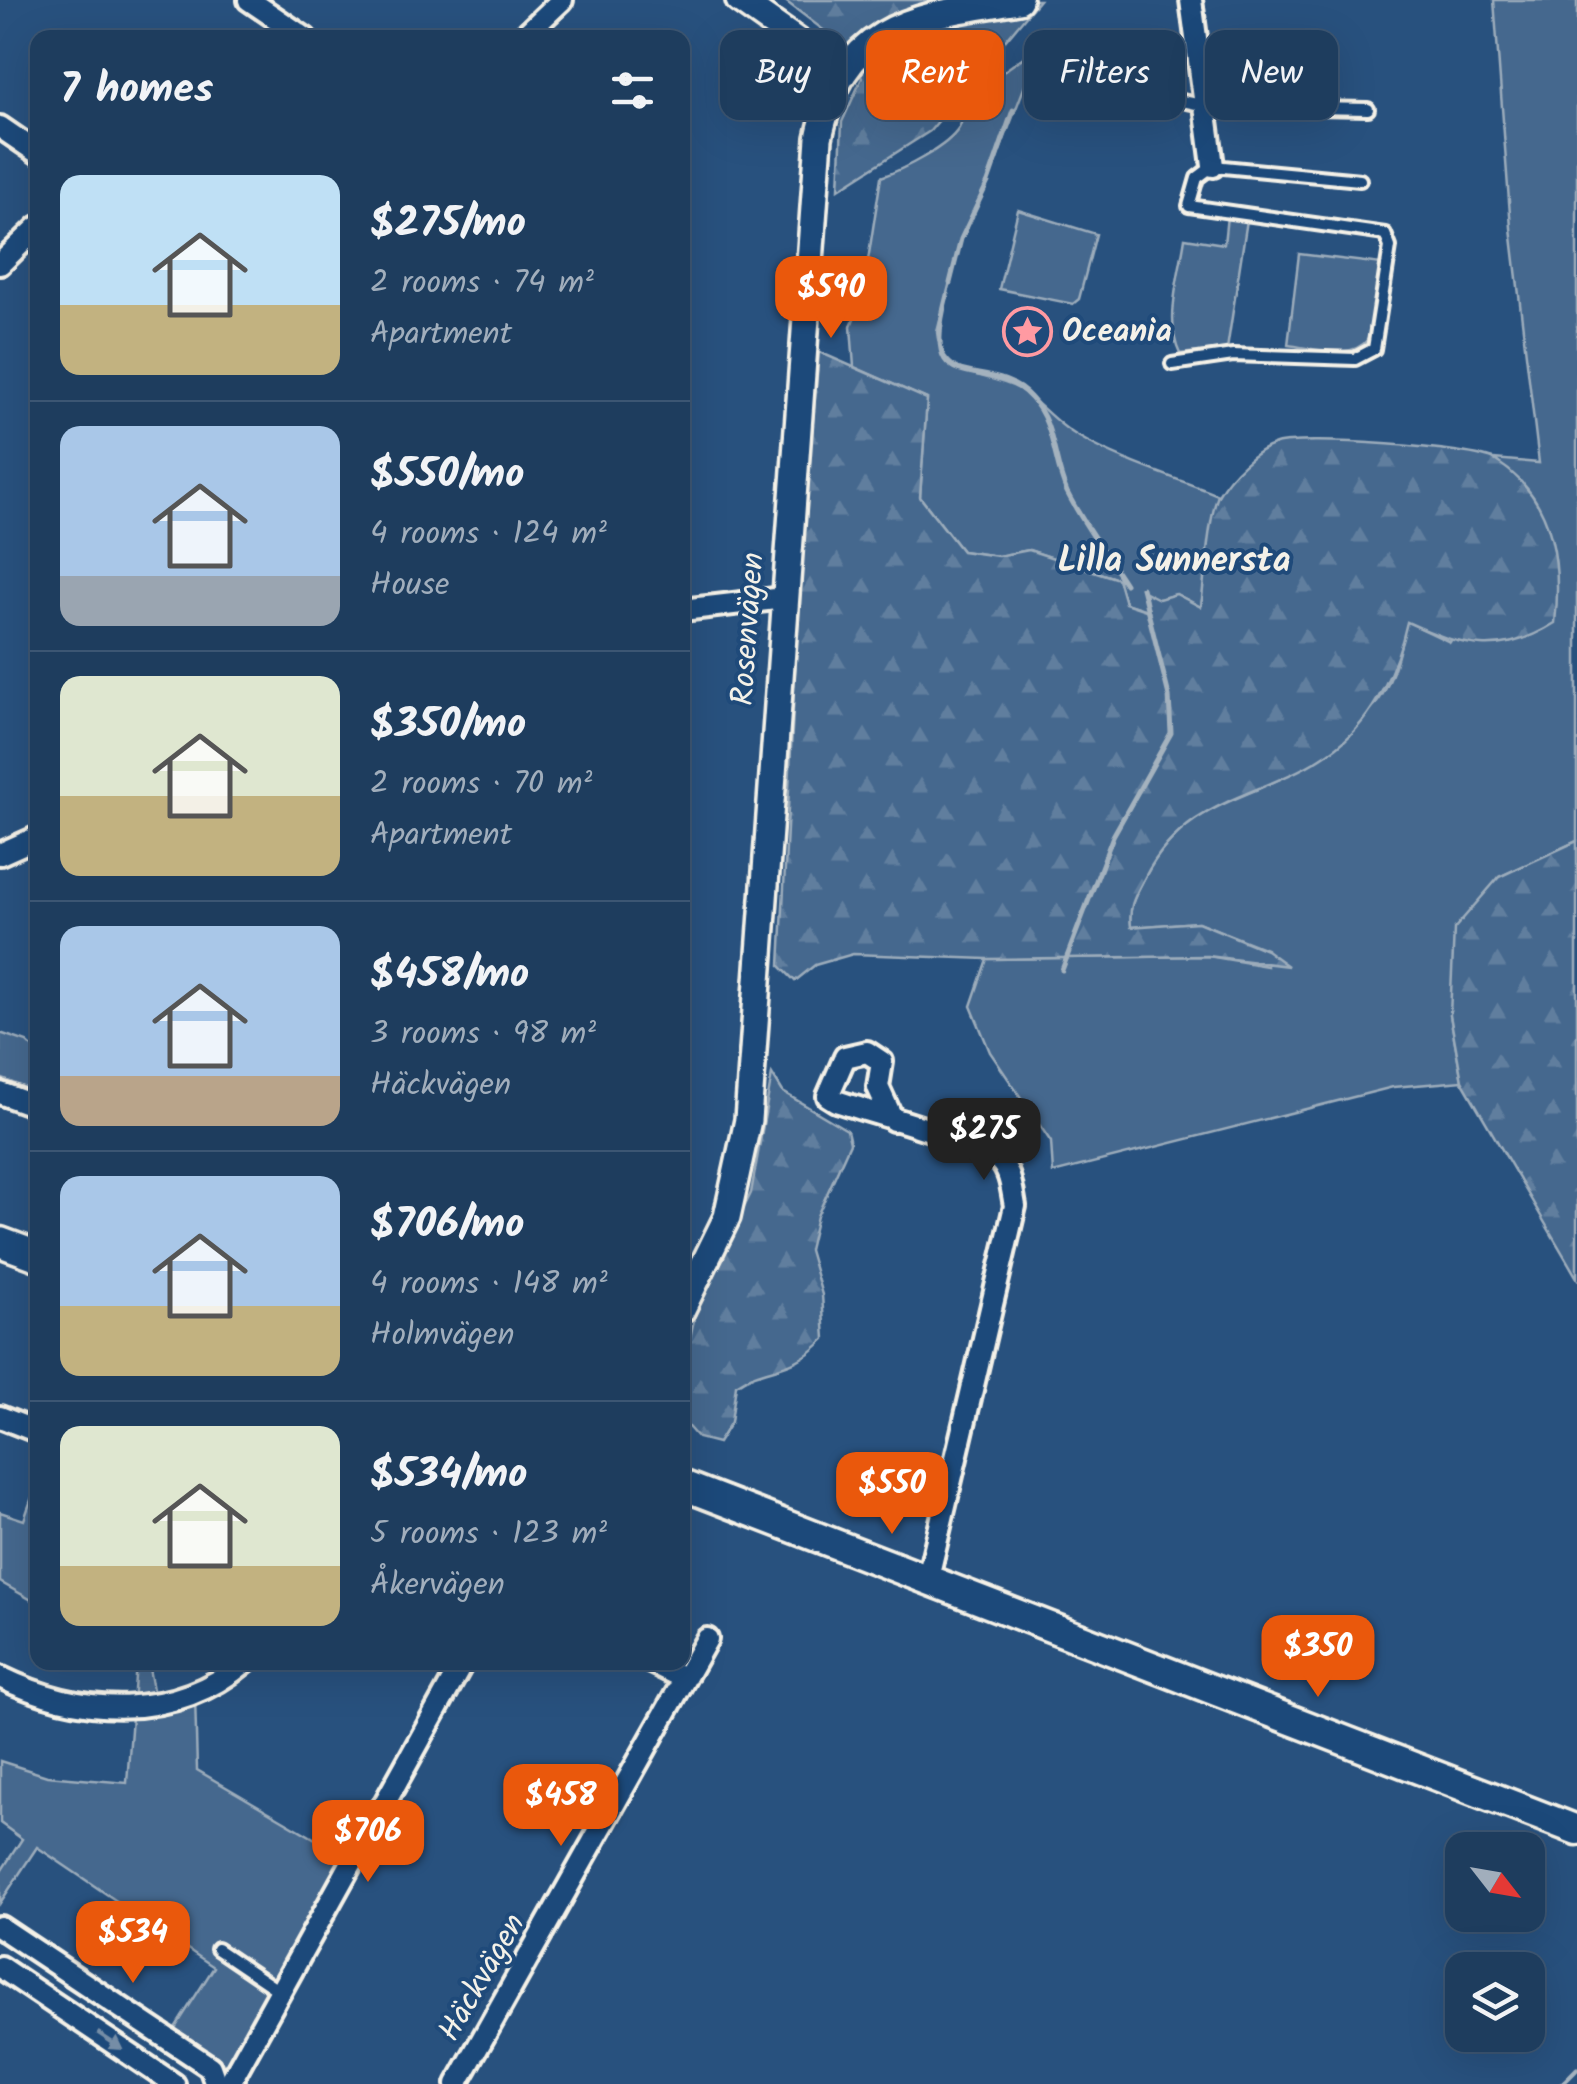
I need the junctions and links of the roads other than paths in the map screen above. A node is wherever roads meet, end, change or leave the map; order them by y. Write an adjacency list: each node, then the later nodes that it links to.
1 (248, 0): 6 (street)
2 (562, 0): 7 (street)
3 (739, 0): 8 (street)
4 (1019, 0): 9 (street)
5 (1191, 0): 10 (street)
6 (293, 30)
7 (530, 30)
8 (782, 30)
9 (846, 68)
10 (1205, 99)
11 (1338, 109): 12 (lane)
12 (1368, 110)
13 (824, 120): 22 (street, Rosenvägen)
14 (1208, 120): 17 (street)
15 (0, 127): 16 (street)
16 (30, 148)
17 (1214, 166): 18 (lane); 21 (lane)
18 (1360, 180)
19 (30, 234): 20 (street)
20 (0, 264)
21 (1172, 364)
22 (784, 598): 23 (street); 31 (street, Rosenvägen)
23 (690, 609)
24 (30, 841): 25 (street)
25 (0, 854)
26 (0, 1094): 27 (street)
27 (30, 1104)
28 (894, 1120): 35 (street)
29 (0, 1242): 30 (main road)
30 (30, 1253)
31 (690, 1293)
32 (0, 1418): 33 (street)
33 (30, 1429)
34 (690, 1488): 35 (main road)
35 (928, 1582): 44 (main road)
36 (708, 1639): 37 (street, Häckvägen)
37 (690, 1668)
38 (233, 1670): 42 (street)
39 (458, 1670): 48 (street)
40 (668, 1670): 43 (street)
41 (689, 1670): 43 (street, Häckvägen)
42 (0, 1676)
43 (684, 1678): 52 (street, Häckvägen)
44 (1577, 1830)
45 (7, 1932): 47 (street); 50 (street)
46 (217, 1949): 48 (lane)
47 (0, 1964): 49 (street, one-way to 49)
48 (280, 1992): 51 (street)
49 (174, 2084)
50 (216, 2084)
51 (229, 2084)
52 (458, 2084)

